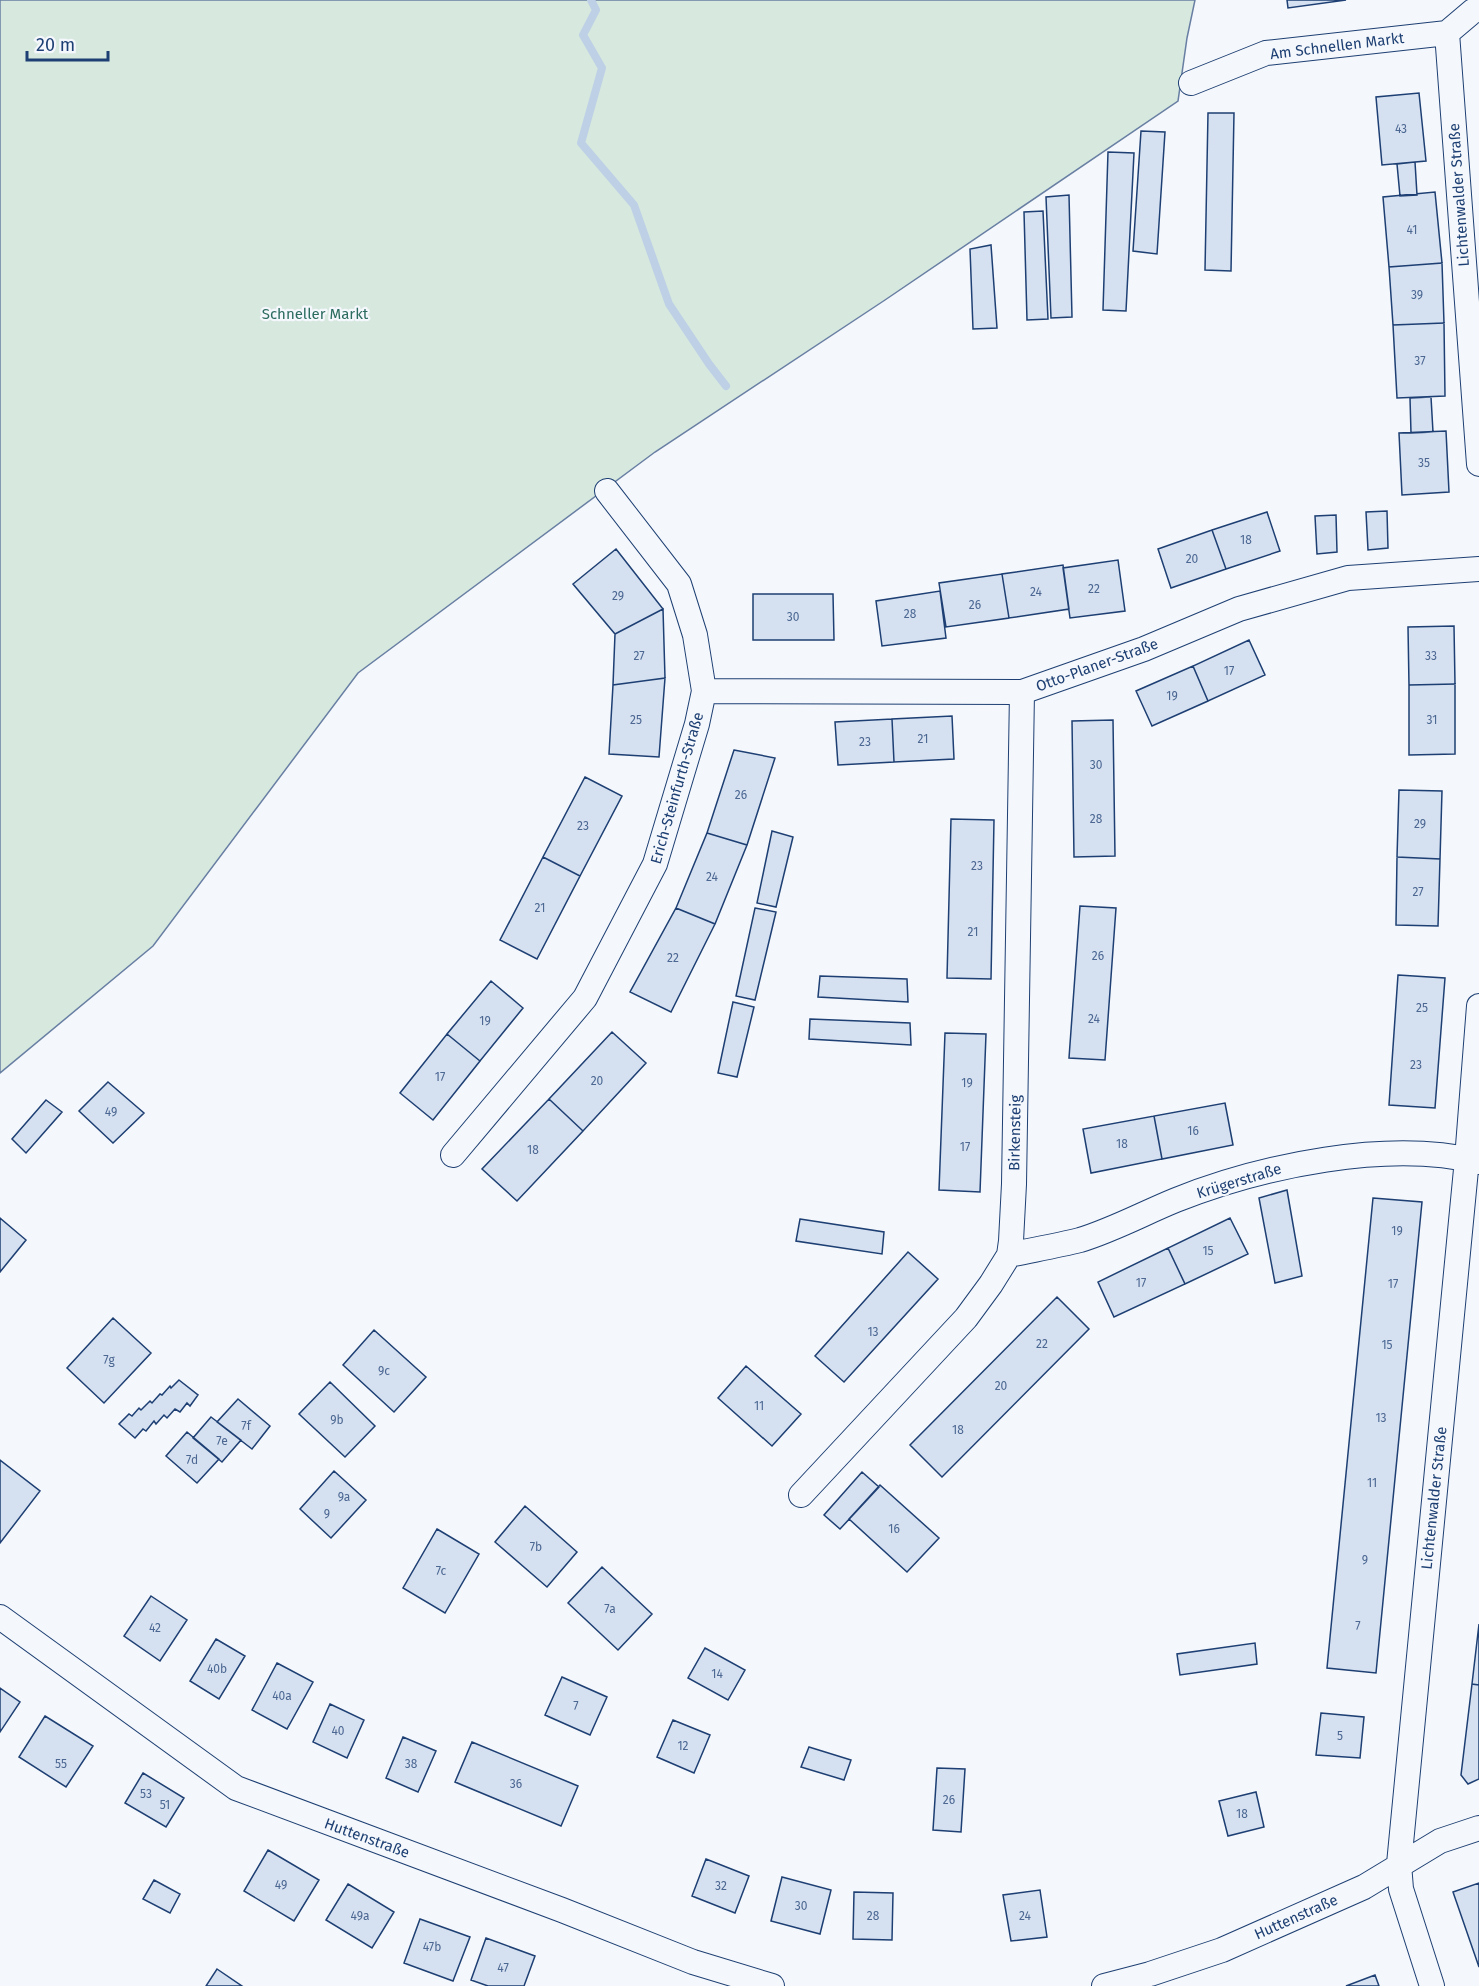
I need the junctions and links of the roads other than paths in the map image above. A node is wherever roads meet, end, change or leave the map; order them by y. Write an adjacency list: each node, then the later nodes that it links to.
1 (1479, 10): 2 (street)
2 (1447, 33): 3 (street, Am Schnellen Markt); 4 (street, Lichtenwalder Straße)
3 (1191, 83)
4 (1479, 464)
5 (607, 491): 7 (street, Erich-Steinfurth-Straße)
6 (1479, 568): 8 (street, Otto-Planer-Straße)
7 (704, 691): 8 (street, Otto-Planer-Straße); 10 (street, Erich-Steinfurth-Straße)
8 (1022, 692): 12 (street, Birkensteig)
9 (1479, 1006): 11 (street, Lichtenwalder Straße)
10 (453, 1155)
11 (1473, 1161): 12 (street, Krügerstraße); 16 (street, Lichtenwalder Straße)
12 (1009, 1255): 13 (street, Birkensteig)
13 (801, 1495)
14 (0, 1617): 17 (street, Huttenstraße)
15 (1479, 1828): 16 (street, Huttenstraße)
16 (1399, 1864): 18 (street, Huttenstraße); 19 (street, Lichtenwalder Straße)
17 (772, 1986)
18 (1104, 1986)
19 (1432, 1986)

